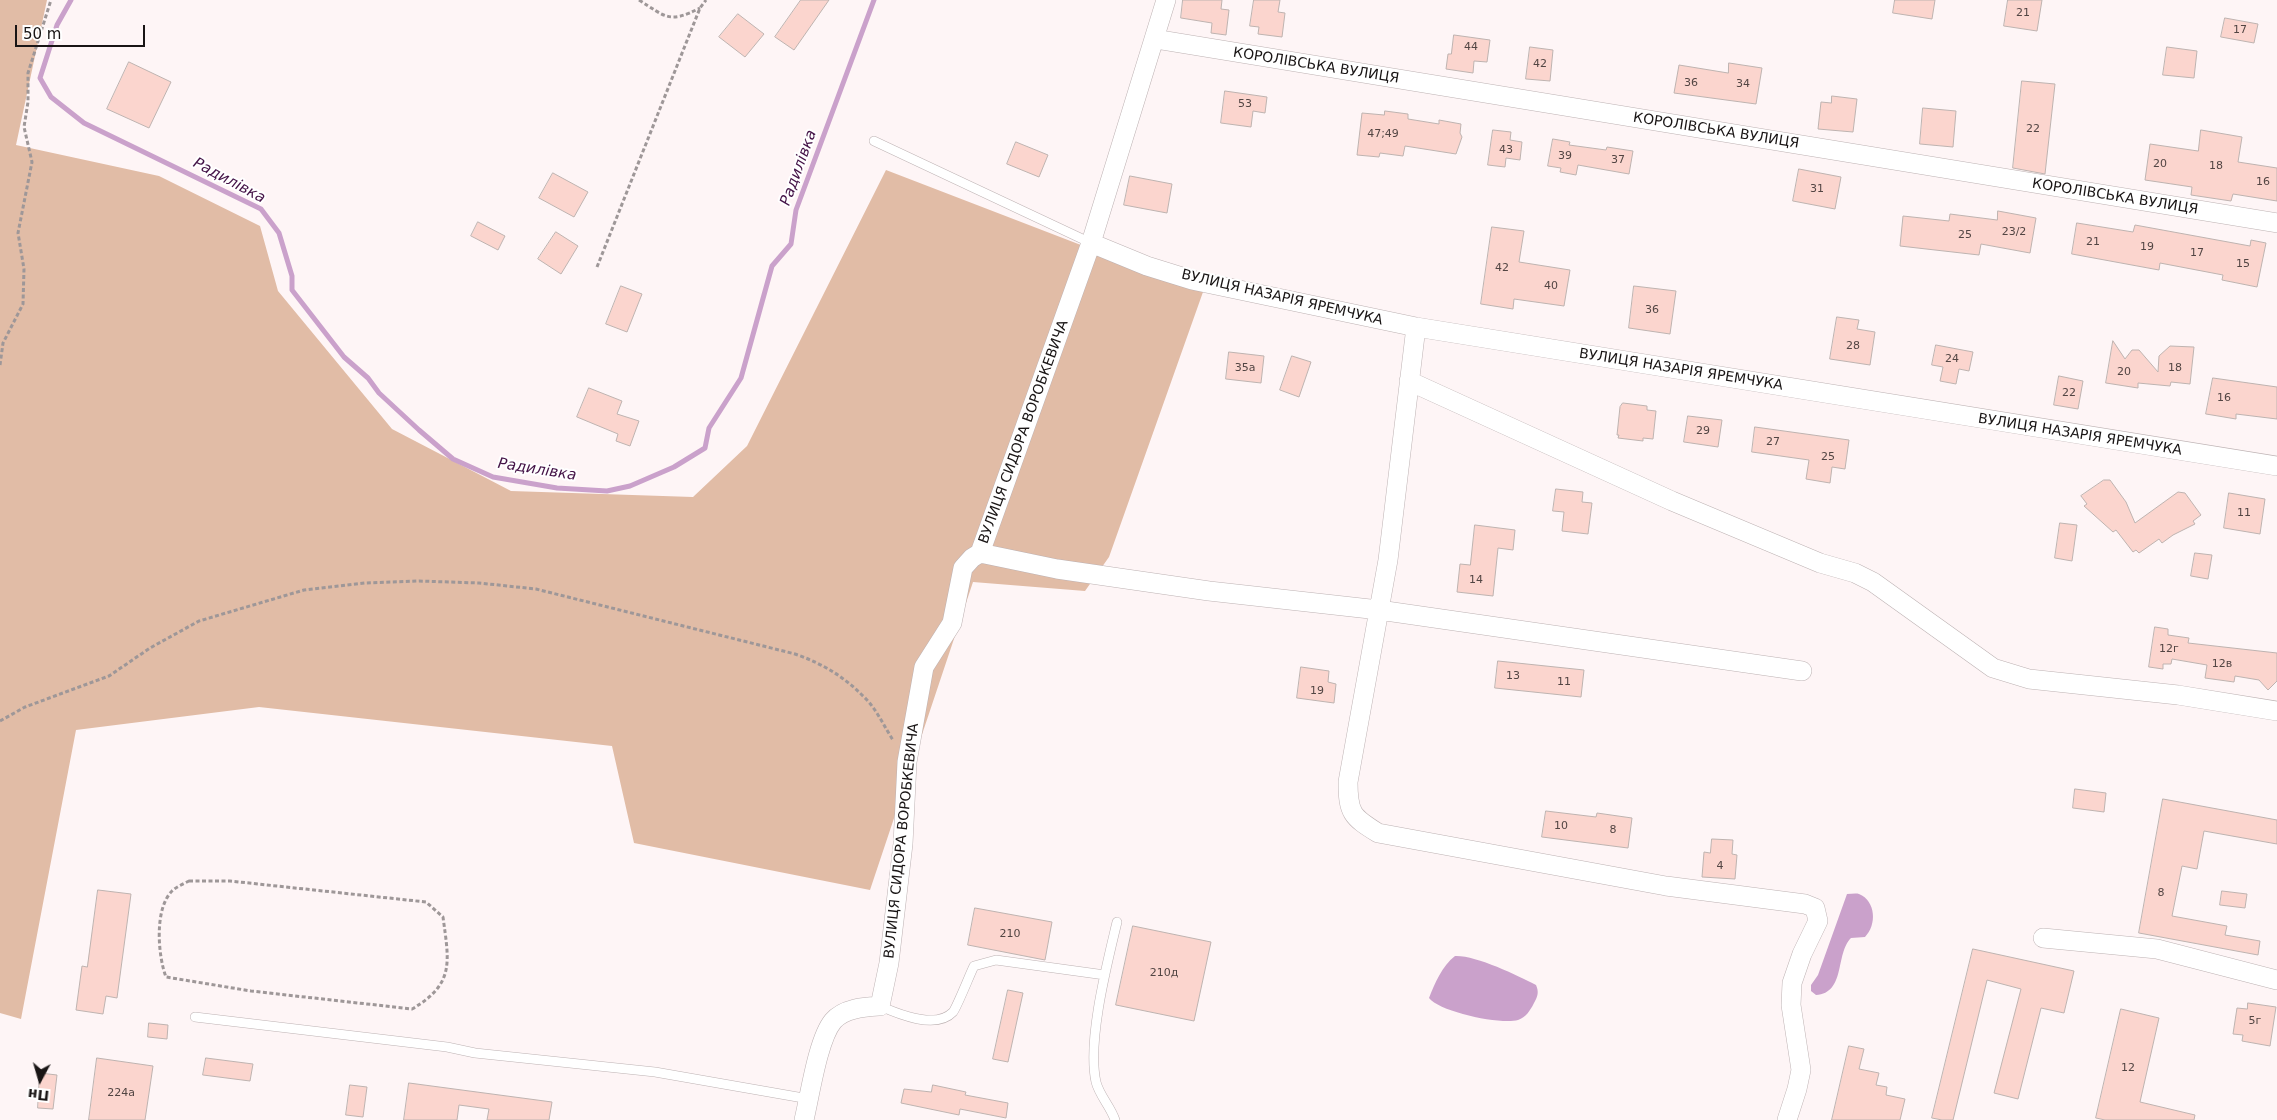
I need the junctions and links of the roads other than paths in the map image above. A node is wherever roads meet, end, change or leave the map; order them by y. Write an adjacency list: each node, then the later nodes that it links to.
1 (1166, 0): 2 (street, ВУЛИЦЯ СИДОРА ВОРОБКЕВИЧА)
2 (1154, 39): 4 (street, КОРОЛІВСЬКА ВУЛИЦЯ); 5 (street, ВУЛИЦЯ СИДОРА ВОРОБКЕВИЧА)
3 (874, 141): 5 (lane)
4 (2277, 223)
5 (1091, 244): 6 (street, ВУЛИЦЯ НАЗАРІЯ ЯРЕМЧУКА); 9 (street, ВУЛИЦЯ СИДОРА ВОРОБКЕВИЧА)
6 (1416, 327): 7 (street); 8 (street, ВУЛИЦЯ НАЗАРІЯ ЯРЕМЧУКА)
7 (1409, 381): 10 (street); 12 (street)
8 (2277, 466)
9 (980, 553): 10 (street); 17 (street, ВУЛИЦЯ СИДОРА ВОРОБКЕВИЧА)
10 (1379, 610): 11 (street); 22 (street)
11 (1802, 671)
12 (2277, 711)
13 (1117, 922): 15 (lane)
14 (2043, 938): 16 (street)
15 (1105, 975): 17 (lane); 21 (lane)
16 (2277, 980)
17 (880, 1006): 19 (street)
18 (195, 1017): 19 (lane)
19 (809, 1099): 20 (street)
20 (804, 1120)
21 (1115, 1120)
22 (1787, 1120)

